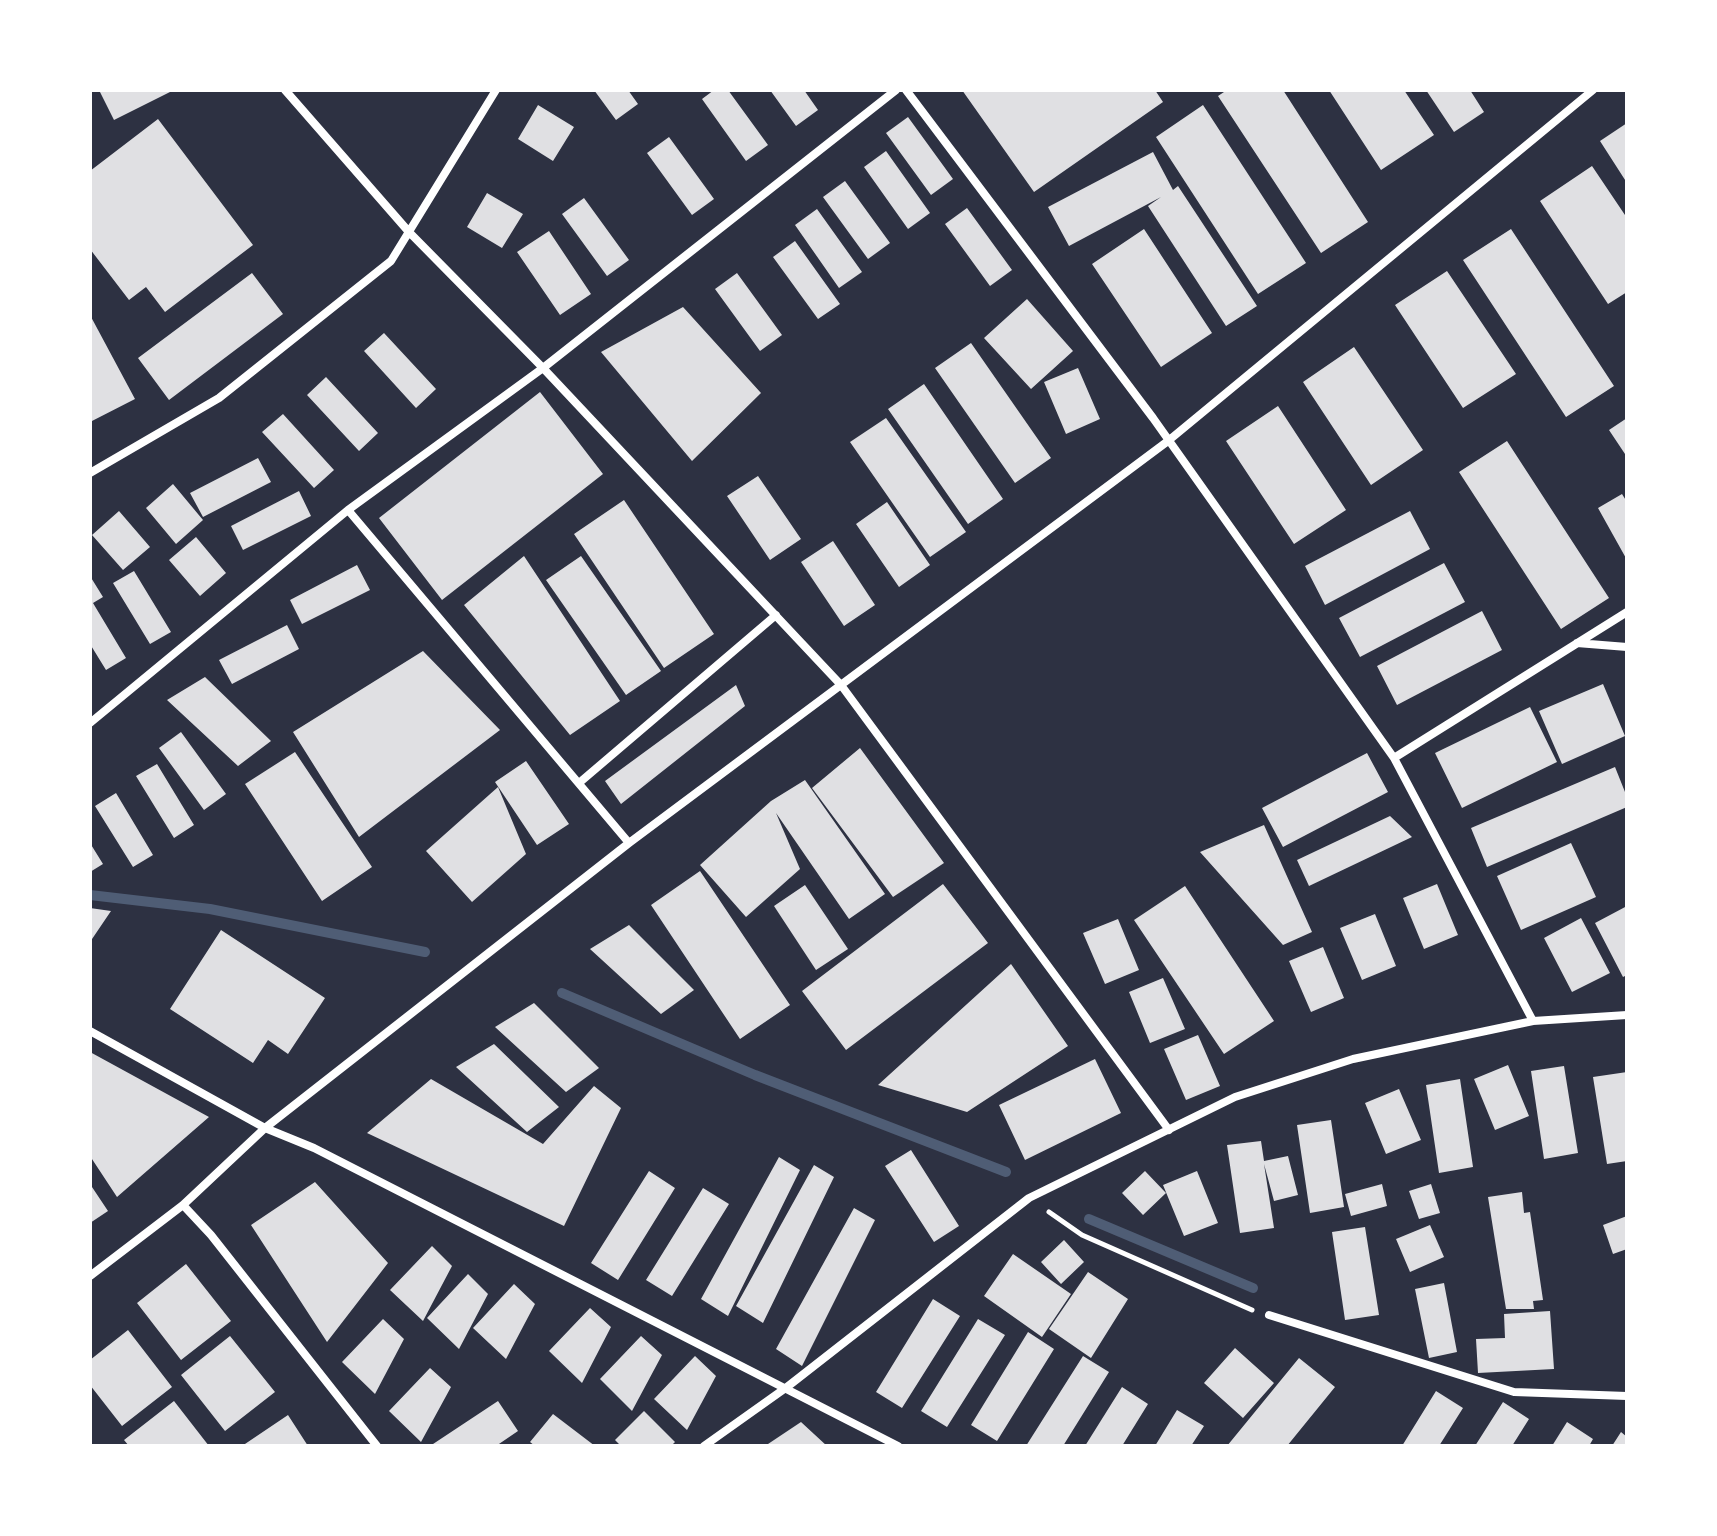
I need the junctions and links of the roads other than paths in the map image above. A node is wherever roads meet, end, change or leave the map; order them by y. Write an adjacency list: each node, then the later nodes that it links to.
1 (285, 90): 6 (street)
2 (496, 90): 6 (street)
3 (896, 90): 7 (street)
4 (906, 90): 8 (street)
5 (1593, 90): 8 (street)
6 (409, 232): 7 (street); 9 (street)
7 (543, 368): 10 (street); 12 (street)
8 (1168, 441): 15 (street); 17 (street)
9 (90, 473)
10 (348, 510): 16 (street); 18 (street)
11 (1627, 612): 13 (street)
12 (776, 615): 15 (street); 18 (street)
13 (1576, 643): 14 (street); 17 (street)
14 (1627, 647)
15 (841, 685): 19 (street); 24 (street)
16 (90, 723)
17 (1394, 758): 21 (street)
18 (579, 783): 19 (street)
19 (629, 843): 23 (street)
20 (1627, 1015): 21 (street)
21 (1533, 1021): 24 (street)
22 (90, 1031): 23 (street)
23 (265, 1128): 25 (street); 28 (street)
24 (1169, 1130): 28 (street)
25 (183, 1205): 26 (street); 30 (street)
26 (90, 1276)
27 (1269, 1315): 29 (street)
28 (787, 1387): 31 (street); 32 (street)
29 (1627, 1396)
30 (377, 1446)
31 (704, 1446)
32 (898, 1446)

